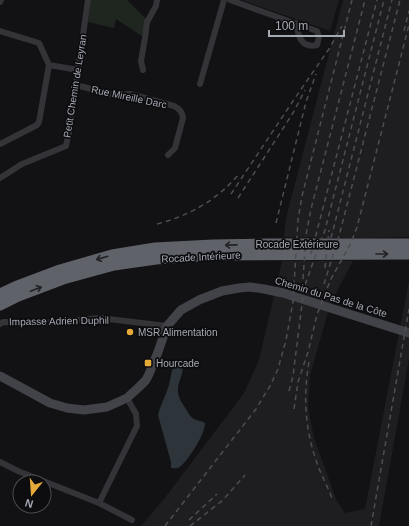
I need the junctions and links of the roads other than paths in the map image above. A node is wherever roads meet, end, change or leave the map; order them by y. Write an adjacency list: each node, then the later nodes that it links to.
1 (88, 0): 8 (street, Petit Chemin de Leyran)
2 (157, 0): 9 (street)
3 (224, 0): 10 (street)
4 (230, 0): 5 (street)
5 (296, 23)
6 (0, 31): 7 (street)
7 (49, 64): 8 (street); 12 (street)
8 (78, 70): 11 (street, Petit Chemin de Leyran)
9 (143, 70)
10 (200, 84)
11 (76, 85): 13 (street, Rue Mireille Darc); 14 (street, Petit Chemin de Leyran)
12 (0, 144)
13 (168, 155)
14 (0, 178)
15 (268, 249): 16 (highway, Rocade Intérieure); 17 (highway, Rocade Extérieure, one-way to 17); 18 (highway, Rocade Intérieure, one-way to 15)
16 (408, 249)
17 (0, 294)
18 (0, 305)
19 (0, 324): 20 (street, Impasse Adrien Duphil)
20 (167, 326): 21 (street, Chemin du Pas de la Côte); 23 (street, Chemin du Pas de la Côte)
21 (400, 330)
22 (0, 376): 23 (street, Chemin du Pas de la Côte)
23 (127, 398): 25 (street)
24 (0, 462): 25 (street)
25 (99, 503): 26 (street)
26 (132, 520)

